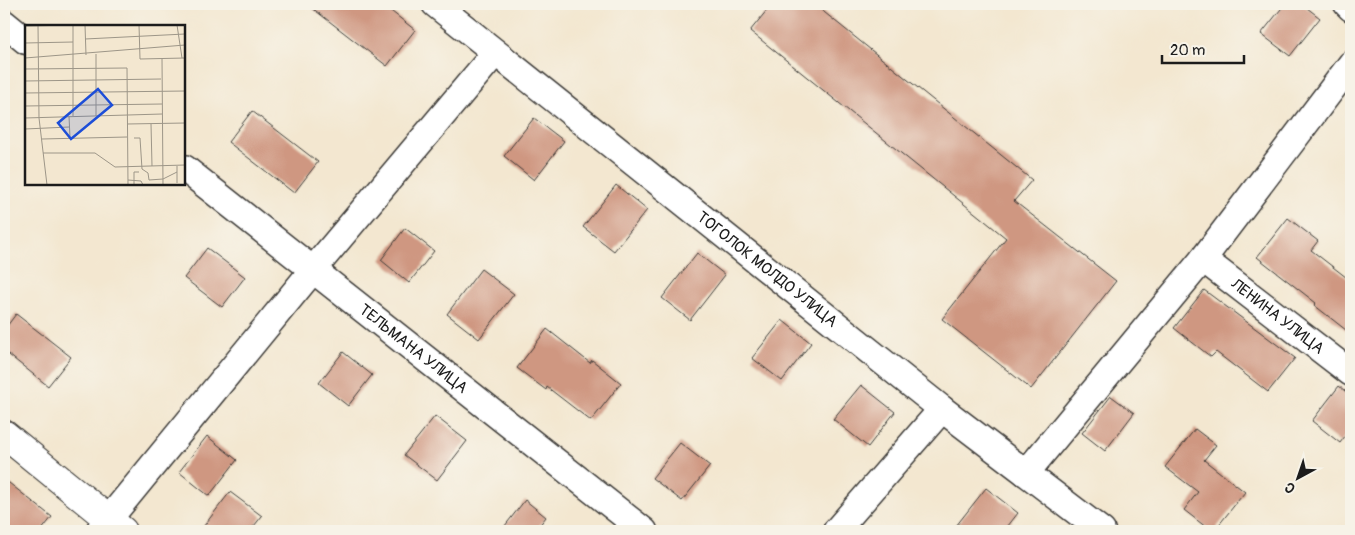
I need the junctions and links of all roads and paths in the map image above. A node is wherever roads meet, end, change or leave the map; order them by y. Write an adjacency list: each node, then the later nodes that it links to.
1 (435, 4): 6 (street, ТОГОЛОК МОЛДО УЛИЦА)
2 (1346, 4): 3 (street)
3 (1351, 8)
4 (4, 23): 5 (street)
5 (25, 40)
6 (495, 53): 10 (street); 12 (street, ТОГОЛОК МОЛДО УЛИЦА)
7 (1351, 64): 9 (street)
8 (185, 169): 10 (street, ТЕЛЬМАНА УЛИЦА)
9 (1203, 259): 11 (street, ЛЕНИНА УЛИЦА); 14 (street)
10 (312, 271): 15 (street); 16 (street, ТЕЛЬМАНА УЛИЦА)
11 (1351, 373)
12 (942, 409): 14 (street, ТОГОЛОК МОЛДО УЛИЦА); 17 (street)
13 (4, 434): 15 (street)
14 (1026, 472): 18 (street, ТОГОЛОК МОЛДО УЛИЦА)
15 (110, 527)
16 (644, 531)
17 (836, 531)
18 (1102, 531)

